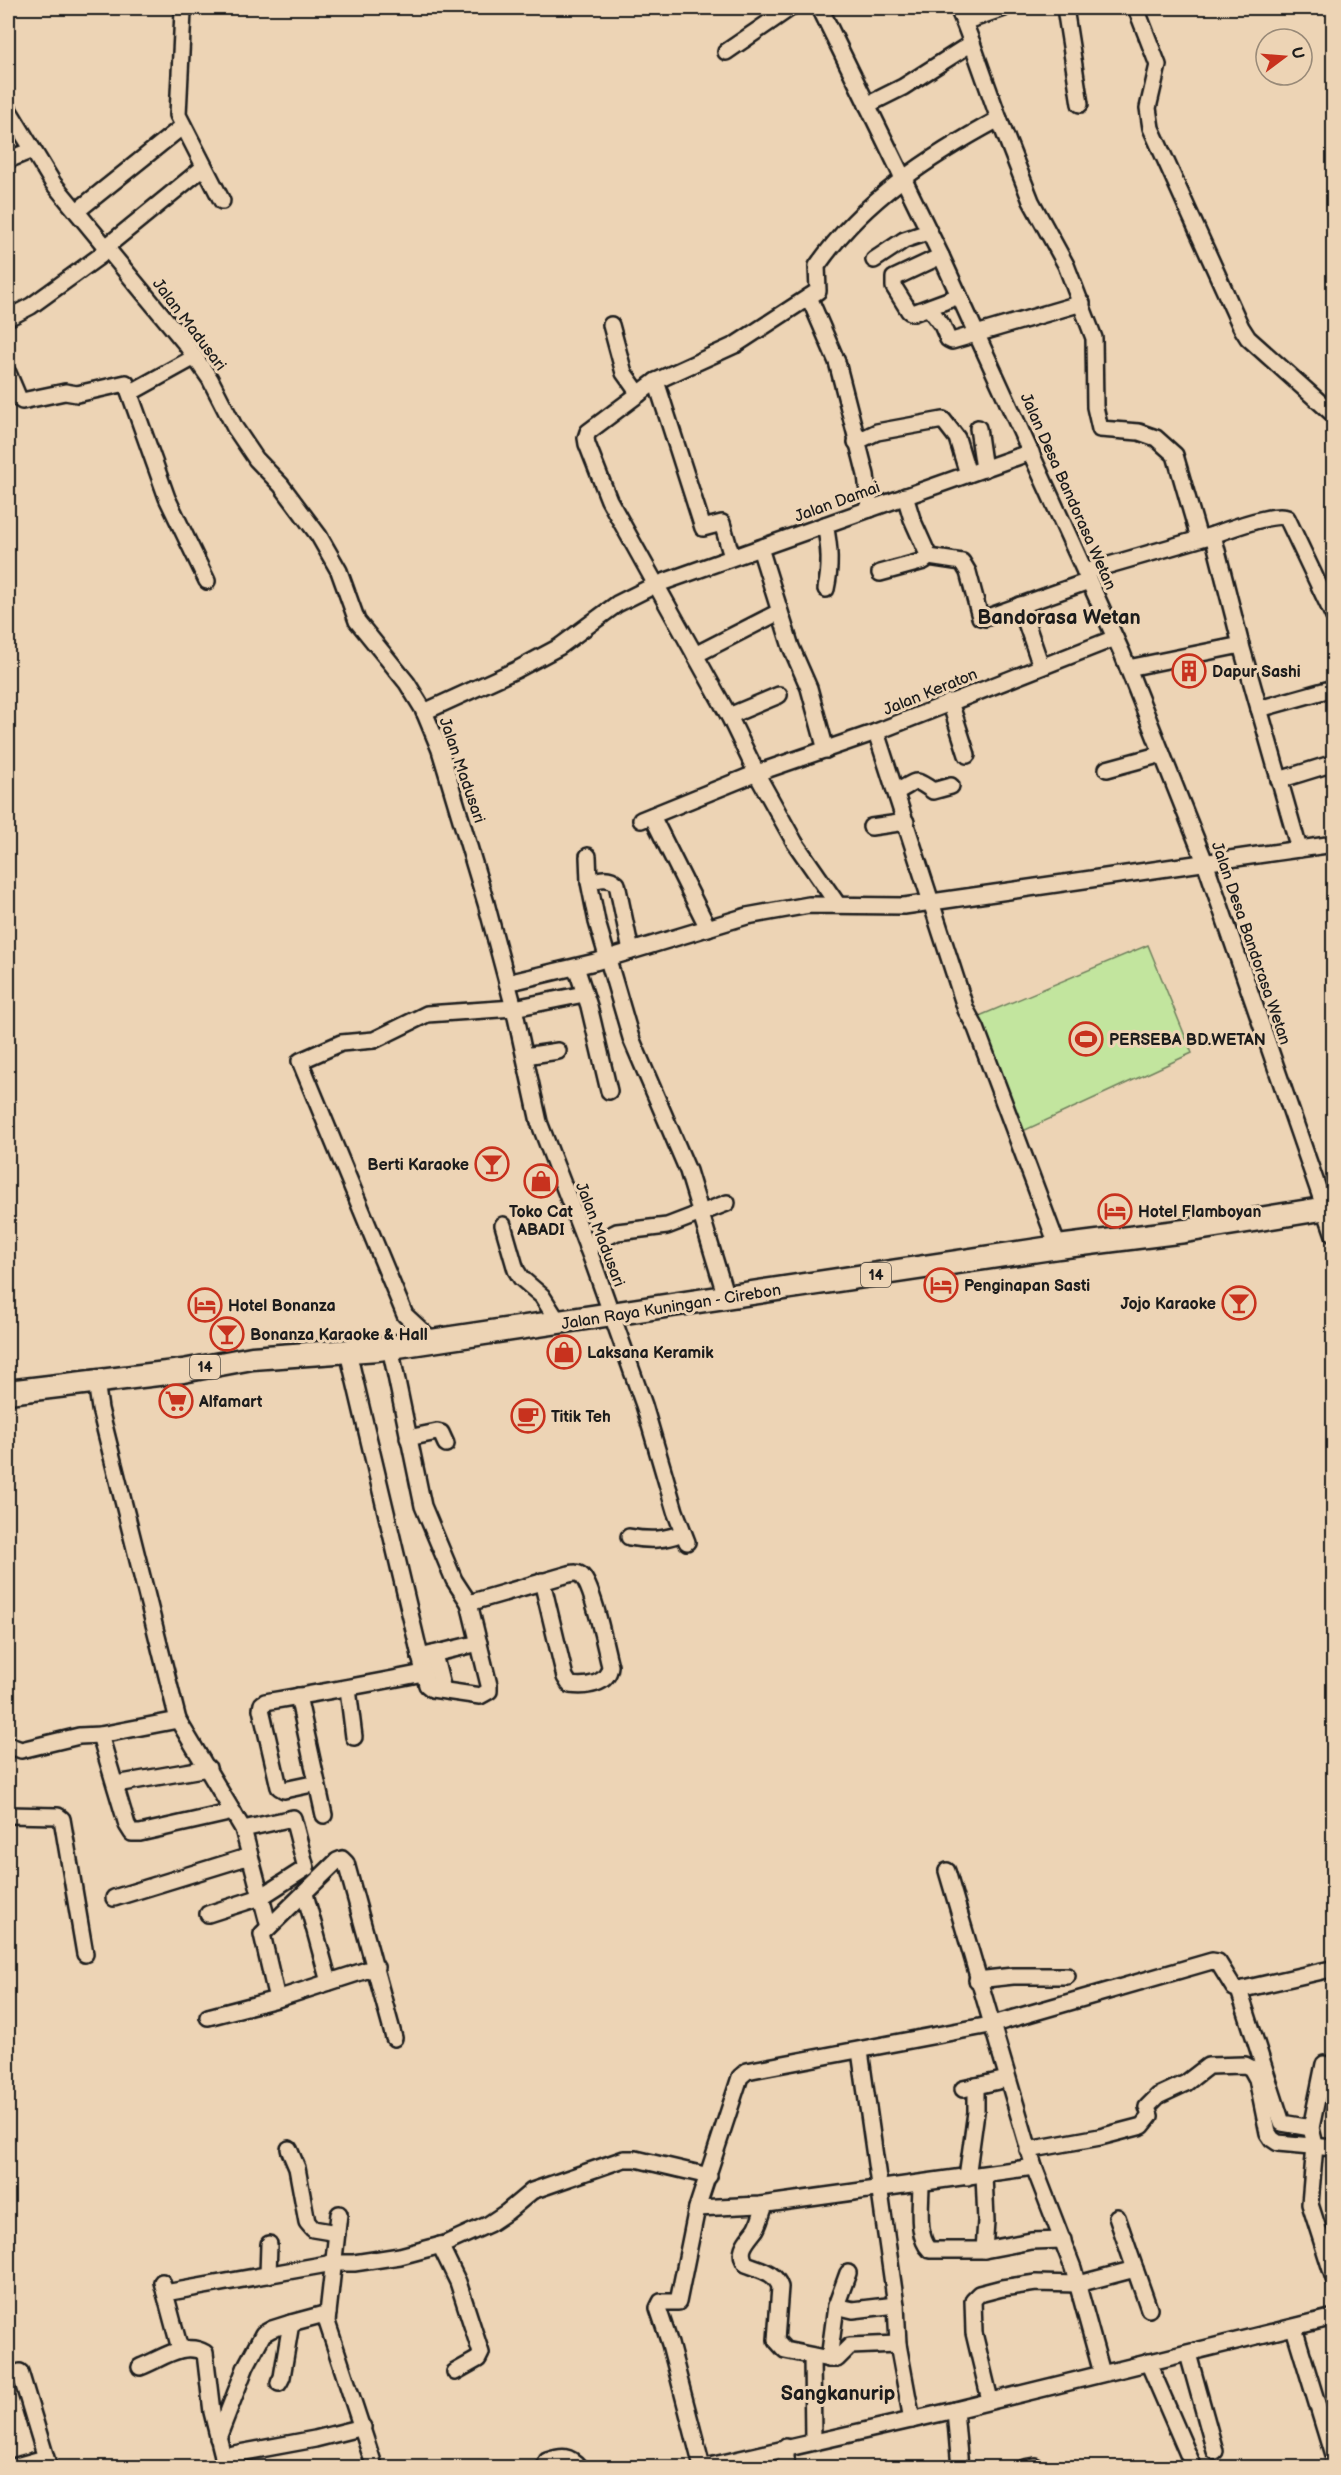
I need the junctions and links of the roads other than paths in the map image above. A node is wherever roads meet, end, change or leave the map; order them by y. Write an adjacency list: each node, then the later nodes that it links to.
1 (790, 8): 12 (street)
2 (820, 8): 10 (street, Jalan Desa Bandorasa Wetan)
3 (834, 8): 10 (street)
4 (957, 8): 9 (street)
5 (1004, 8): 9 (street)
6 (1065, 8): 13 (street)
7 (1136, 8): 40 (street)
8 (183, 12): 17 (street)
9 (964, 22): 11 (street)
10 (827, 23): 14 (street, Jalan Desa Bandorasa Wetan)
11 (972, 43): 14 (street); 16 (street)
12 (726, 52)
13 (1080, 104)
14 (867, 105): 21 (street, Jalan Desa Bandorasa Wetan)
15 (8, 109): 18 (street, Jalan Madusari)
16 (999, 119): 21 (street); 30 (street)
17 (183, 126): 20 (street); 23 (street)
18 (32, 150): 19 (street); 23 (street, Jalan Madusari)
19 (8, 160)
20 (204, 167): 22 (street); 25 (street)
21 (902, 178): 24 (street, Jalan Desa Bandorasa Wetan); 29 (street)
22 (222, 201)
23 (77, 211): 25 (street, Jalan Madusari)
24 (928, 232): 26 (street, Jalan Desa Bandorasa Wetan); 27 (street)
25 (106, 247): 32 (street); 35 (street, Jalan Madusari)
26 (941, 256): 28 (street, Jalan Desa Bandorasa Wetan); 31 (street)
27 (874, 260)
28 (959, 296): 31 (street); 34 (street, Jalan Desa Bandorasa Wetan)
29 (809, 297): 37 (street); 42 (street)
30 (1082, 303): 34 (street); 49 (street)
31 (929, 308): 34 (street)
32 (8, 318)
33 (611, 326): 39 (street)
34 (977, 333): 43 (street, Jalan Desa Bandorasa Wetan)
35 (195, 357): 38 (street); 70 (street, Jalan Madusari)
36 (8, 373): 38 (street)
37 (656, 381): 39 (street); 51 (street)
38 (129, 393): 55 (street)
39 (639, 394): 56 (street)
40 (1334, 415)
41 (978, 428): 44 (street)
42 (856, 442): 45 (street); 47 (street)
43 (1031, 452): 44 (street, Jalan Damai); 54 (street, Jalan Desa Bandorasa Wetan)
44 (984, 469): 45 (street, Jalan Damai)
45 (968, 474): 46 (street, Jalan Damai)
46 (906, 496): 47 (street, Jalan Damai); 52 (street)
47 (870, 509): 48 (street, Jalan Damai)
48 (825, 525): 50 (street, Jalan Damai); 57 (street)
49 (1206, 536): 54 (street); 60 (street); 62 (street)
50 (760, 548): 51 (street, Jalan Damai); 59 (street)
51 (732, 557): 56 (street, Jalan Damai)
52 (929, 557): 53 (street); 58 (street)
53 (880, 573)
54 (1087, 577): 58 (street); 61 (street, Jalan Desa Bandorasa Wetan)
55 (207, 581)
56 (655, 585): 63 (street); 70 (street, Jalan Damai)
57 (826, 589)
58 (1020, 605): 64 (street)
59 (779, 612): 63 (street); 73 (street)
60 (1334, 617)
61 (1115, 638): 64 (street, Jalan Keraton); 65 (street, Jalan Desa Bandorasa Wetan)
62 (1241, 645): 65 (street); 69 (street)
63 (695, 656): 71 (street)
64 (1041, 666): 68 (street, Jalan Keraton)
65 (1128, 668): 75 (street, Jalan Desa Bandorasa Wetan)
66 (1334, 688): 69 (street)
67 (779, 695): 71 (street)
68 (950, 702): 72 (street, Jalan Keraton); 74 (street)
69 (1259, 709): 79 (street)
70 (424, 712): 95 (street, Jalan Madusari)
71 (729, 716): 78 (street)
72 (876, 732): 73 (street, Jalan Keraton); 81 (street)
73 (826, 750): 78 (street, Jalan Keraton)
74 (967, 754)
75 (1162, 754): 77 (street); 87 (street, Jalan Desa Bandorasa Wetan)
76 (1334, 763): 79 (street)
77 (1107, 769)
78 (757, 773): 90 (street); 91 (street, Jalan Keraton)
79 (1279, 780): 85 (street)
80 (951, 786): 81 (street)
81 (896, 792): 82 (street)
82 (906, 822): 83 (street); 89 (street)
83 (871, 827)
84 (1334, 844): 85 (street)
85 (1299, 849): 87 (street)
86 (588, 856): 88 (street)
87 (1205, 862): 89 (street); 102 (street, Jalan Desa Bandorasa Wetan)
88 (589, 882): 92 (street); 93 (street)
89 (930, 902): 90 (street); 107 (street)
90 (838, 905): 91 (street)
91 (708, 928): 92 (street)
92 (630, 951): 93 (street)
93 (607, 958): 94 (street); 103 (street)
94 (576, 967): 95 (street); 96 (street)
95 (507, 983): 97 (street, Jalan Madusari)
96 (584, 994): 97 (street); 100 (street)
97 (514, 1008): 99 (street, Jalan Madusari); 111 (street)
98 (558, 1051): 99 (street)
99 (525, 1056): 106 (street, Jalan Madusari)
100 (609, 1091)
101 (727, 1203): 103 (street)
102 (1329, 1207): 105 (street, Jalan Desa Bandorasa Wetan); 107 (highway, Jalan Raya Kuningan - Cirebon / 14)
103 (699, 1213): 106 (street); 108 (street)
104 (503, 1225): 110 (street)
105 (1334, 1235)
106 (587, 1247): 109 (street, Jalan Madusari)
107 (1058, 1247): 108 (highway, Jalan Raya Kuningan - Cirebon / 14)
108 (726, 1297): 109 (highway, Jalan Raya Kuningan - Cirebon / 14)
109 (612, 1316): 110 (highway, Jalan Raya Kuningan - Cirebon / 14); 117 (street, Jalan Madusari)
110 (559, 1323): 111 (highway, Jalan Raya Kuningan - Cirebon / 14)
111 (410, 1344): 112 (highway, Jalan Raya Kuningan - Cirebon / 14); 115 (street)
112 (348, 1352): 113 (highway, Jalan Raya Kuningan - Cirebon / 14); 121 (street)
113 (96, 1381): 114 (highway, Jalan Raya Kuningan - Cirebon / 14); 126 (street)
114 (8, 1392)
115 (408, 1438): 116 (street); 119 (street)
116 (446, 1444)
117 (629, 1537)
118 (542, 1581): 118 (street); 119 (street)
119 (469, 1603): 120 (street)
120 (479, 1643): 121 (street); 124 (street)
121 (427, 1656): 122 (street); 124 (street)
122 (423, 1673): 123 (street); 124 (street)
123 (348, 1689): 125 (street); 128 (street)
124 (443, 1690)
125 (298, 1696): 131 (street); 131 (street)
126 (178, 1720): 127 (street); 130 (street)
127 (100, 1735): 129 (street); 132 (street)
128 (354, 1737)
129 (8, 1745)
130 (208, 1768): 132 (street); 133 (street)
131 (317, 1783): 135 (street)
132 (116, 1784): 133 (street)
133 (233, 1812): 136 (street)
134 (8, 1815): 144 (street)
135 (324, 1815)
136 (243, 1829): 137 (street); 141 (street)
137 (250, 1856): 140 (street); 141 (street)
138 (947, 1871): 148 (street)
139 (305, 1894): 143 (street); 145 (street); 149 (street)
140 (114, 1898)
141 (261, 1898): 142 (street); 143 (street)
142 (208, 1914)
143 (269, 1928): 151 (street)
144 (85, 1954)
145 (376, 1967): 149 (street); 154 (street)
146 (1330, 1969): 150 (street)
147 (1067, 1976): 148 (street)
148 (977, 1980): 153 (street)
149 (329, 1982): 151 (street)
150 (1239, 1990): 153 (street); 158 (street)
151 (277, 1999): 152 (street)
152 (208, 2017)
153 (990, 2025): 155 (street); 157 (street)
154 (394, 2038)
155 (860, 2051): 165 (street); 168 (street)
156 (1324, 2064): 158 (street)
157 (1007, 2079): 162 (street); 166 (street)
158 (1311, 2128): 159 (street)
159 (1314, 2145): 160 (street); 162 (street); 182 (street)
160 (1334, 2148)
161 (289, 2149): 173 (street)
162 (1029, 2150): 163 (street)
163 (1034, 2167): 164 (street); 174 (street)
164 (984, 2175): 166 (street); 177 (street)
165 (709, 2176): 170 (street); 176 (street)
166 (967, 2177): 167 (street)
167 (921, 2184): 168 (street); 177 (street)
168 (880, 2190): 169 (street); 184 (street)
169 (765, 2205): 170 (street); 194 (street)
170 (697, 2208): 213 (street)
171 (339, 2214): 173 (street)
172 (1117, 2217): 179 (street)
173 (337, 2233): 178 (street)
174 (1063, 2240): 177 (street); 183 (street)
175 (269, 2244): 181 (street)
176 (440, 2245): 178 (street); 199 (street)
177 (984, 2250)
178 (333, 2263): 181 (street); 187 (street)
179 (1134, 2269): 183 (street); 186 (street)
180 (848, 2273): 185 (street)
181 (268, 2275): 192 (street)
182 (1334, 2279)
183 (1078, 2284): 200 (street); 202 (street)
184 (896, 2305): 185 (street); 191 (street)
185 (836, 2306): 195 (street)
186 (1149, 2308)
187 (328, 2313): 189 (street); 205 (street)
188 (1334, 2317): 190 (street)
189 (291, 2323): 201 (street); 206 (street)
190 (1294, 2328): 193 (street); 210 (street)
191 (898, 2344): 195 (street); 204 (street)
192 (180, 2349): 197 (street); 206 (street)
193 (1188, 2354): 196 (street); 209 (street)
194 (812, 2356): 195 (street); 207 (street)
195 (829, 2359)
196 (1148, 2362): 200 (street); 220 (street)
197 (140, 2367)
198 (20, 2372): 212 (street)
199 (455, 2372)
200 (1102, 2373): 202 (street)
201 (279, 2383)
202 (990, 2400): 203 (street)
203 (955, 2410): 204 (street); 219 (street)
204 (912, 2420): 207 (street)
205 (363, 2427): 211 (street); 215 (street)
206 (218, 2438): 211 (street)
207 (813, 2442): 208 (street)
208 (786, 2447): 213 (street); 218 (street)
209 (1215, 2451)
210 (1334, 2459)
211 (225, 2462)
212 (47, 2463): 214 (street)
213 (701, 2467)
214 (9, 2468)
215 (375, 2468)
216 (544, 2468): 217 (street)
217 (580, 2468)
218 (786, 2468)
219 (960, 2468)
220 (1194, 2468)

